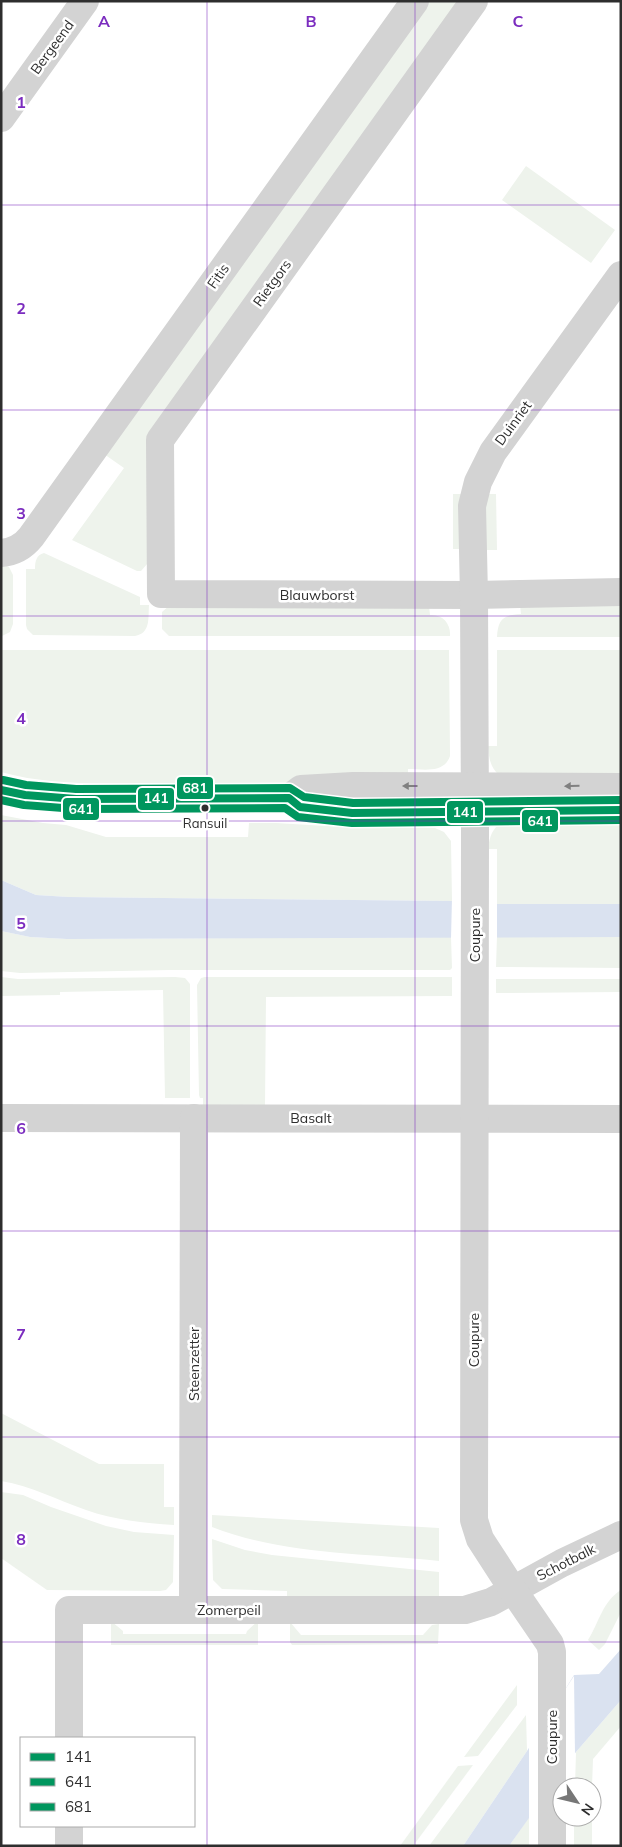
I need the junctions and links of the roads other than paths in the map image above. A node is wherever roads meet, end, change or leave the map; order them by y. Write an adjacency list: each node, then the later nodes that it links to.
1 (85, 1): 4 (street, Bergeend)
2 (415, 1): 6 (street, Fitis)
3 (474, 1): 8 (street, Rietgors)
4 (1, 118)
5 (621, 275): 9 (street, Duinriet)
6 (10, 550)
7 (621, 592): 9 (street, Blauwborst)
8 (160, 594): 9 (street, Blauwborst)
9 (474, 595): 12 (street)
10 (621, 788): 12 (street, one-way to 12)
11 (1, 790): 12 (street)
12 (475, 798): 13 (street); 16 (street, Coupure)
13 (621, 810)
14 (1, 1118): 15 (street, Basalt)
15 (194, 1118): 16 (street, Basalt); 20 (street, Steenzetter)
16 (474, 1119): 17 (street, Basalt); 19 (street, Coupure)
17 (621, 1119)
18 (621, 1535): 19 (street, Schotbalk)
19 (513, 1590): 20 (street, Zomerpeil); 24 (street, Coupure)
20 (192, 1610): 21 (street, Zomerpeil)
21 (69, 1737)
22 (69, 1827): 23 (street)
23 (69, 1846)
24 (552, 1846)

